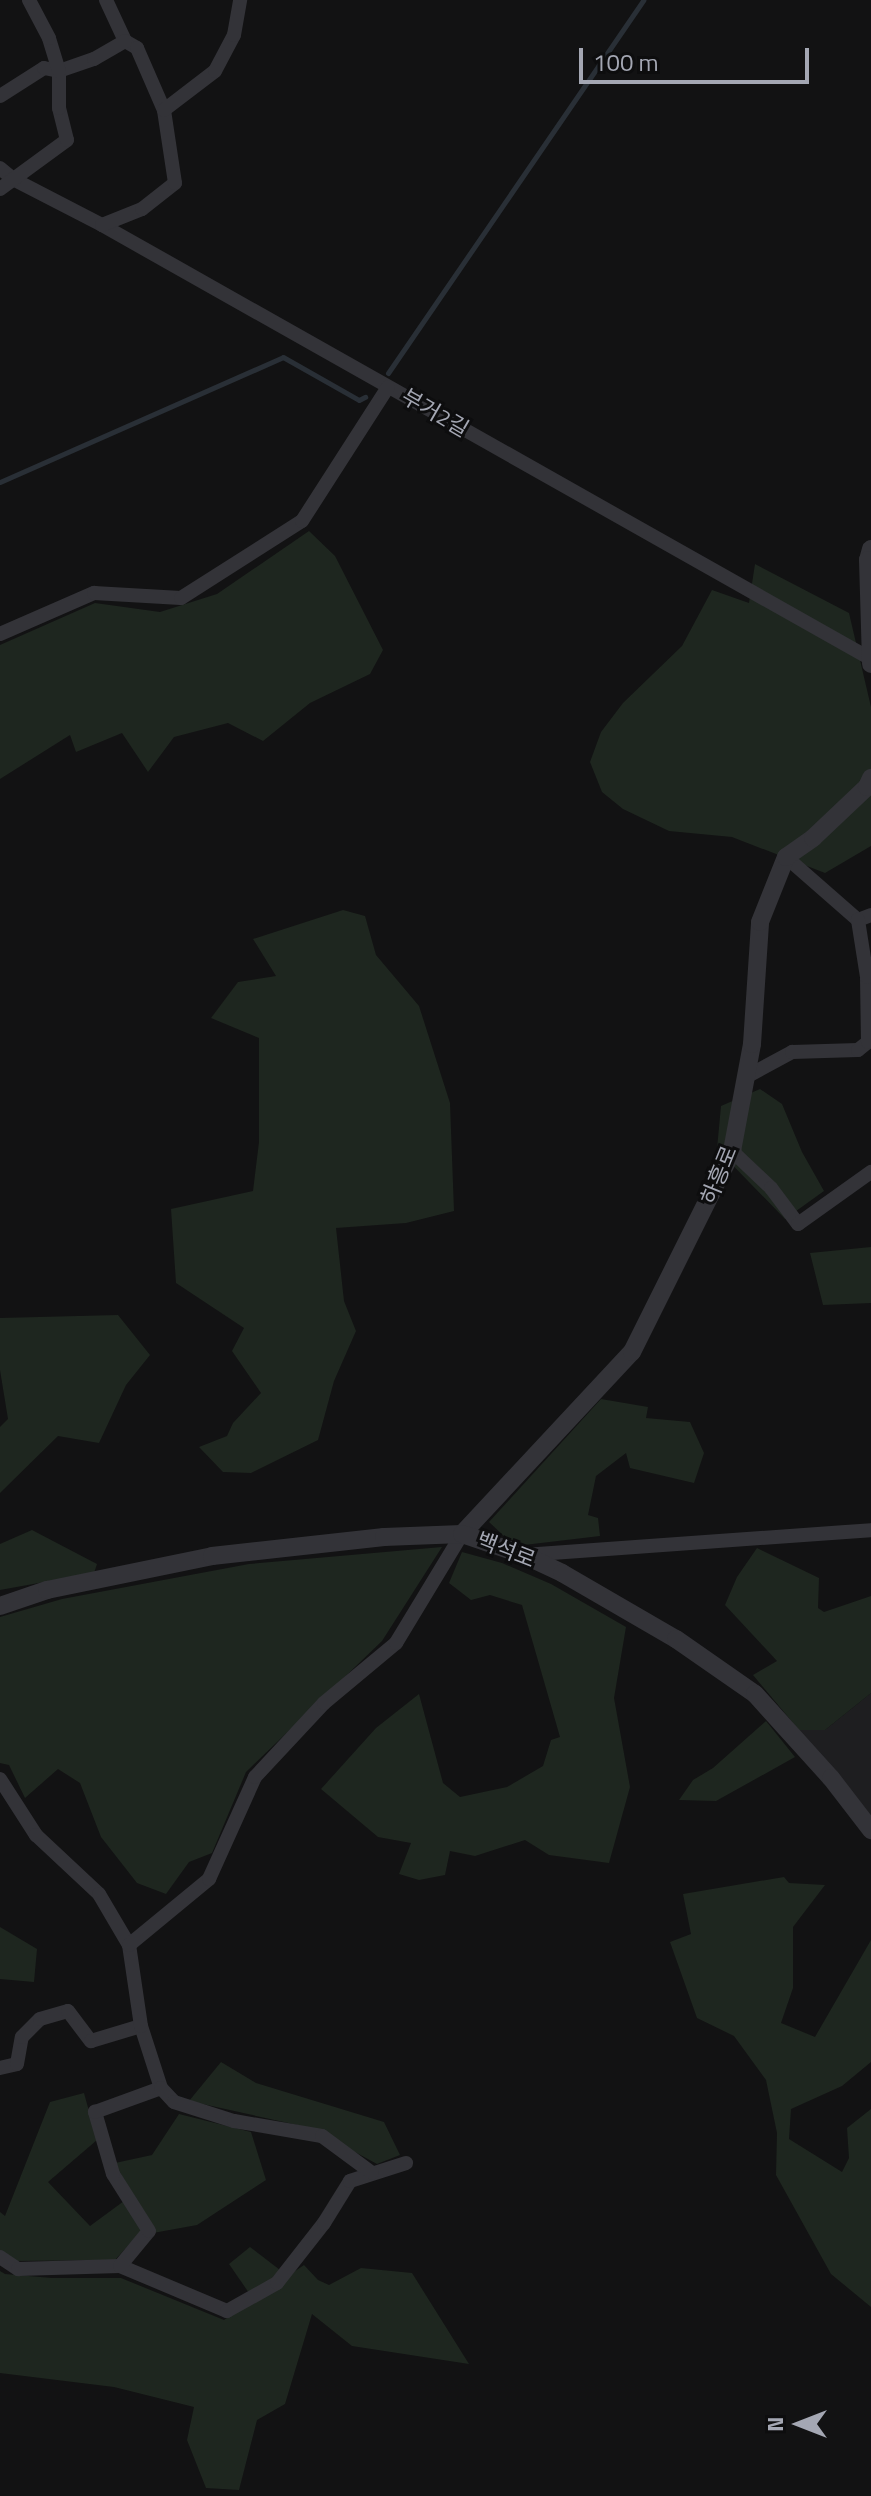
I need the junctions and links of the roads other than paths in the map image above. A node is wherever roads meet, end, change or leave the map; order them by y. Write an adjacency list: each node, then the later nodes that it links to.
1 (29, 0): 5 (street)
2 (106, 0): 4 (street)
3 (240, 0): 7 (street)
4 (125, 41): 5 (street); 7 (street)
5 (59, 71): 6 (street); 9 (street)
6 (0, 96)
7 (164, 110): 11 (street)
8 (0, 168): 9 (street, 부거2길)
9 (13, 179): 10 (street); 11 (street, 부거2길)
10 (0, 189)
11 (102, 225): 12 (street, 부거2길)
12 (388, 387): 14 (street); 15 (street, 부거2길)
13 (871, 549): 15 (street)
14 (0, 634)
15 (871, 661)
16 (871, 778): 17 (street)
17 (786, 857): 18 (street); 19 (street, 하흥로)
18 (865, 918): 19 (street)
19 (744, 1078): 20 (street, 하흥로)
20 (732, 1151): 21 (street); 23 (street, 하흥로)
21 (871, 1172)
22 (871, 1530): 24 (street)
23 (462, 1534): 24 (street, 백석로); 25 (street, 백석로); 28 (street)
24 (524, 1555): 27 (street, 백석로)
25 (0, 1606)
26 (0, 1779): 28 (street)
27 (871, 1830)
28 (129, 1945): 29 (street)
29 (141, 2026): 30 (street); 31 (street)
30 (0, 2068)
31 (161, 2088): 33 (street); 35 (street)
32 (406, 2163): 33 (street)
33 (372, 2173): 35 (street)
34 (0, 2257): 35 (street)
35 (120, 2266)

